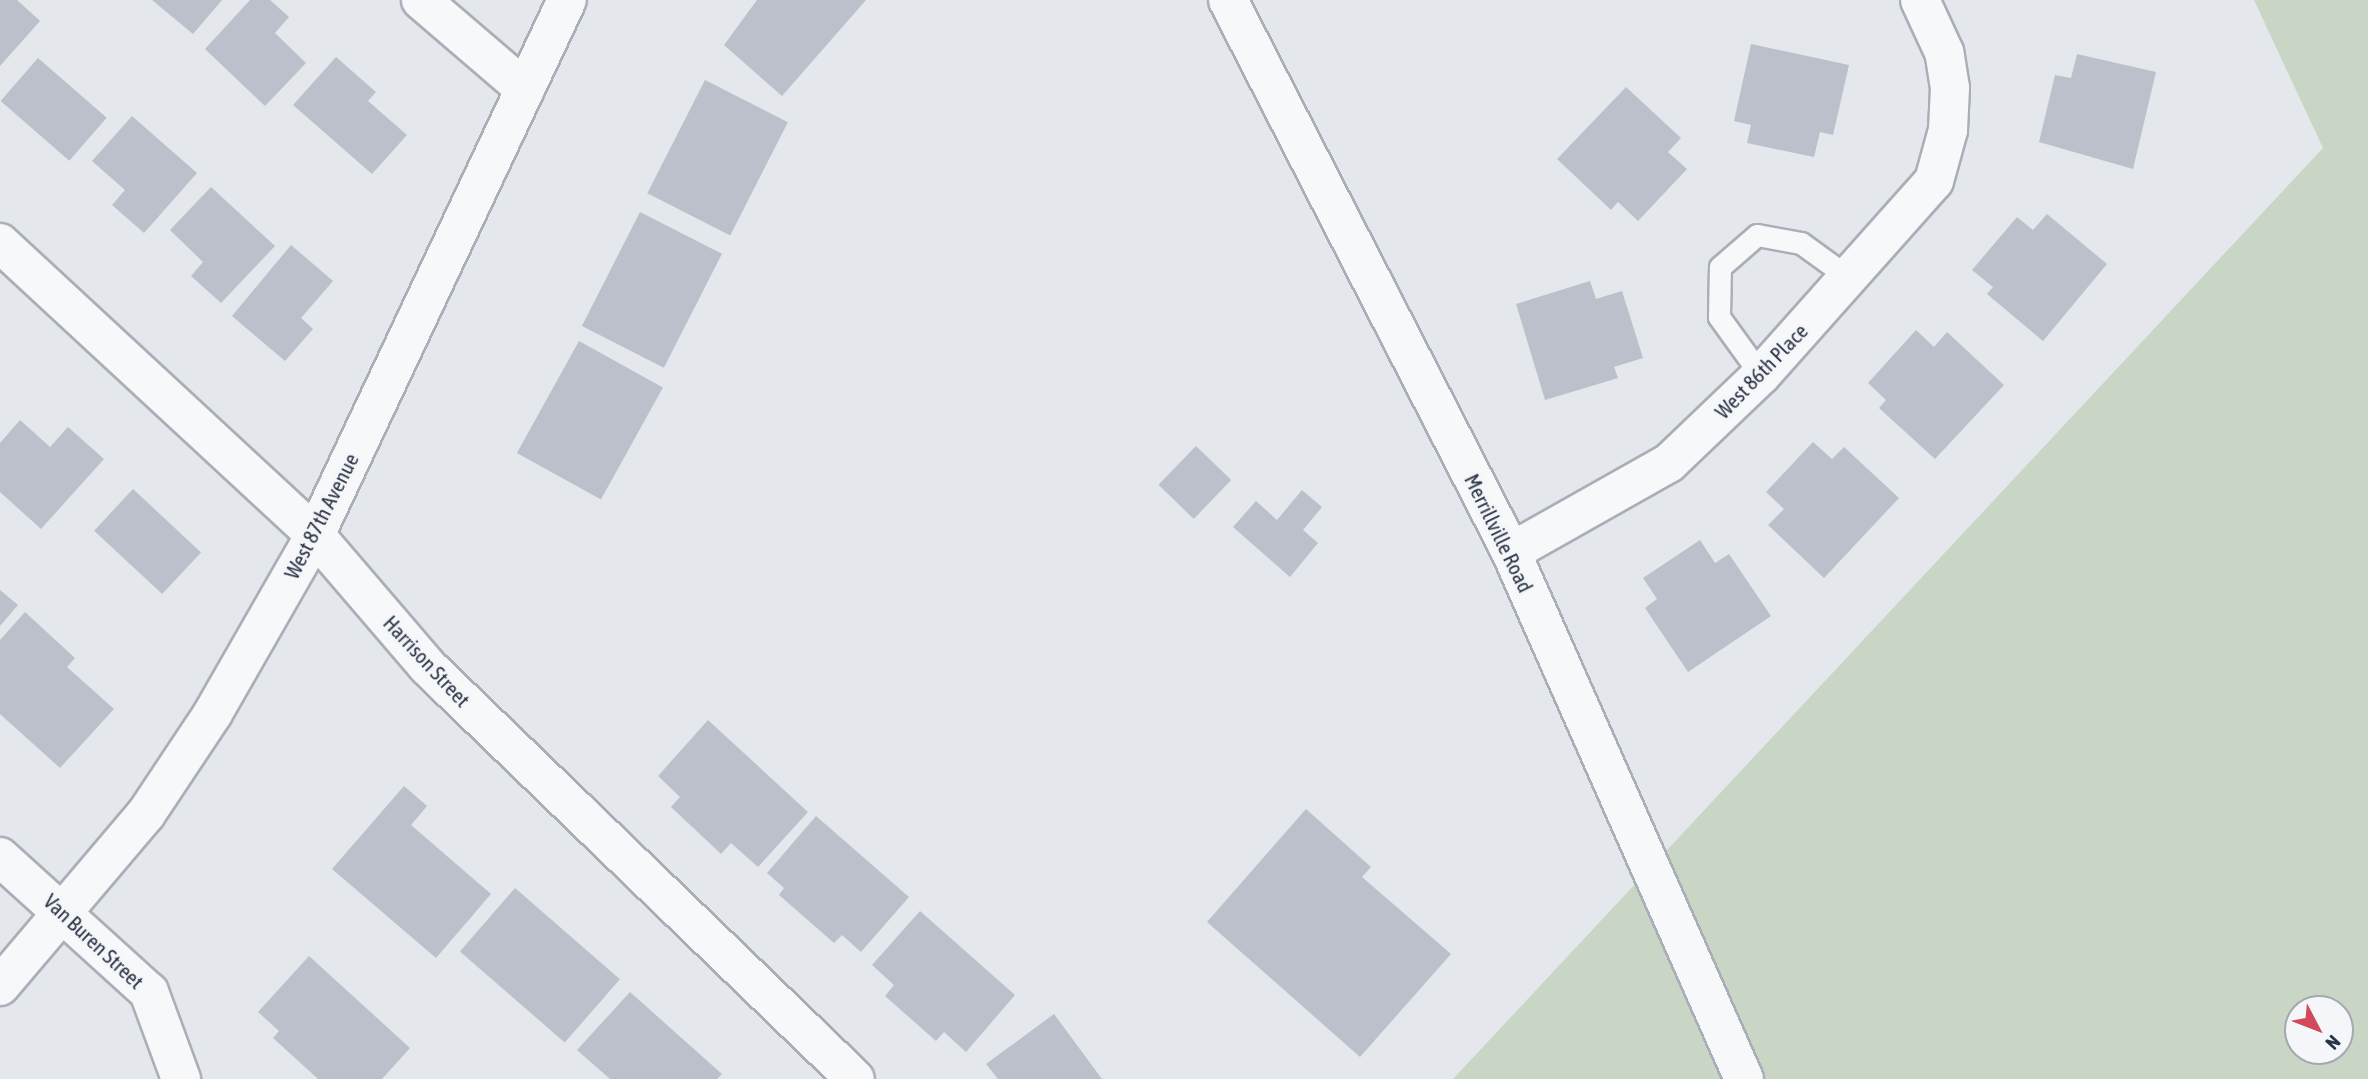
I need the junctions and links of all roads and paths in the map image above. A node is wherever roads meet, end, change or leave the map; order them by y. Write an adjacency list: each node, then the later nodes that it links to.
1 (421, 0): 5 (street)
2 (567, 0): 5 (street, West 87th Avenue)
3 (1228, 0): 10 (street, Merrillville Road)
4 (1920, 0): 7 (street, West 86th Place)
5 (525, 89): 9 (street, West 87th Avenue)
6 (0, 243): 9 (street, Harrison Street)
7 (1848, 277): 8 (street, West 86th Place); 8 (lane)
8 (1761, 375): 10 (street, West 86th Place)
9 (314, 534): 12 (street, West 87th Avenue); 15 (street, Harrison Street)
10 (1511, 552): 16 (street, Merrillville Road)
11 (0, 857): 12 (street, Van Buren Street)
12 (65, 913): 13 (street, West 87th Avenue); 14 (street, Van Buren Street)
13 (0, 986)
14 (181, 1079)
15 (855, 1079)
16 (1744, 1079)

